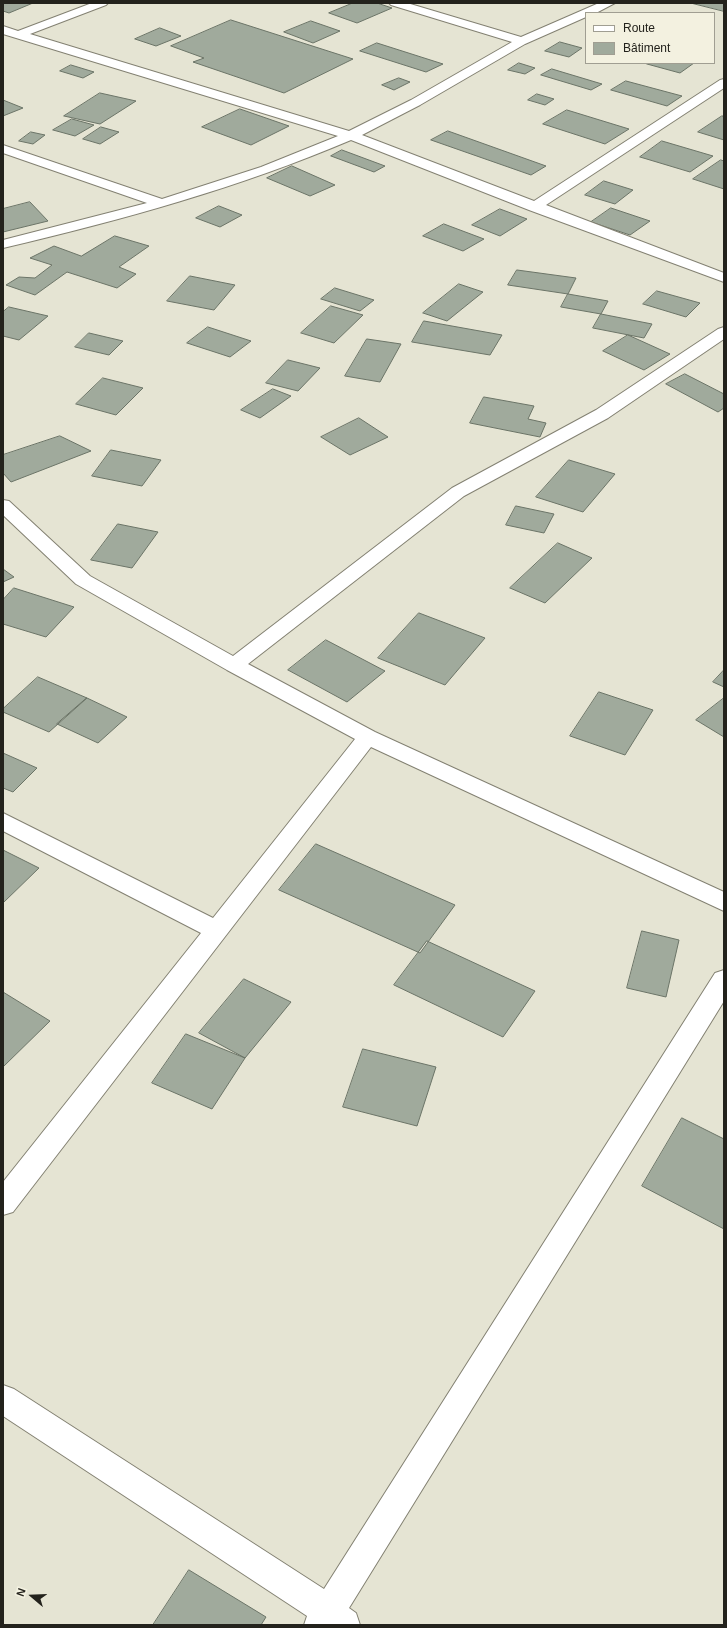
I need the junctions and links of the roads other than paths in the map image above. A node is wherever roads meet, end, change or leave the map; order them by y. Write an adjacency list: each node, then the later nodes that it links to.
1 (102, 3): 7 (street)
2 (395, 3): 8 (street)
3 (609, 3): 4 (street)
4 (588, 12)
5 (585, 13): 8 (street)
6 (3, 30): 7 (street)
7 (18, 35): 10 (street)
8 (523, 41): 10 (street)
9 (724, 83): 13 (street)
10 (351, 136): 12 (street); 13 (street)
11 (3, 149): 12 (street)
12 (160, 203): 14 (street)
13 (534, 207): 15 (street)
14 (3, 244)
15 (724, 278)
16 (724, 332): 18 (street)
17 (3, 506): 18 (street)
18 (234, 665): 19 (street)
19 (368, 738): 21 (street); 22 (street)
20 (3, 821): 22 (street)
21 (724, 902)
22 (217, 930): 24 (street)
23 (724, 980): 26 (street)
24 (3, 1203)
25 (3, 1399): 26 (street)
26 (331, 1620)

